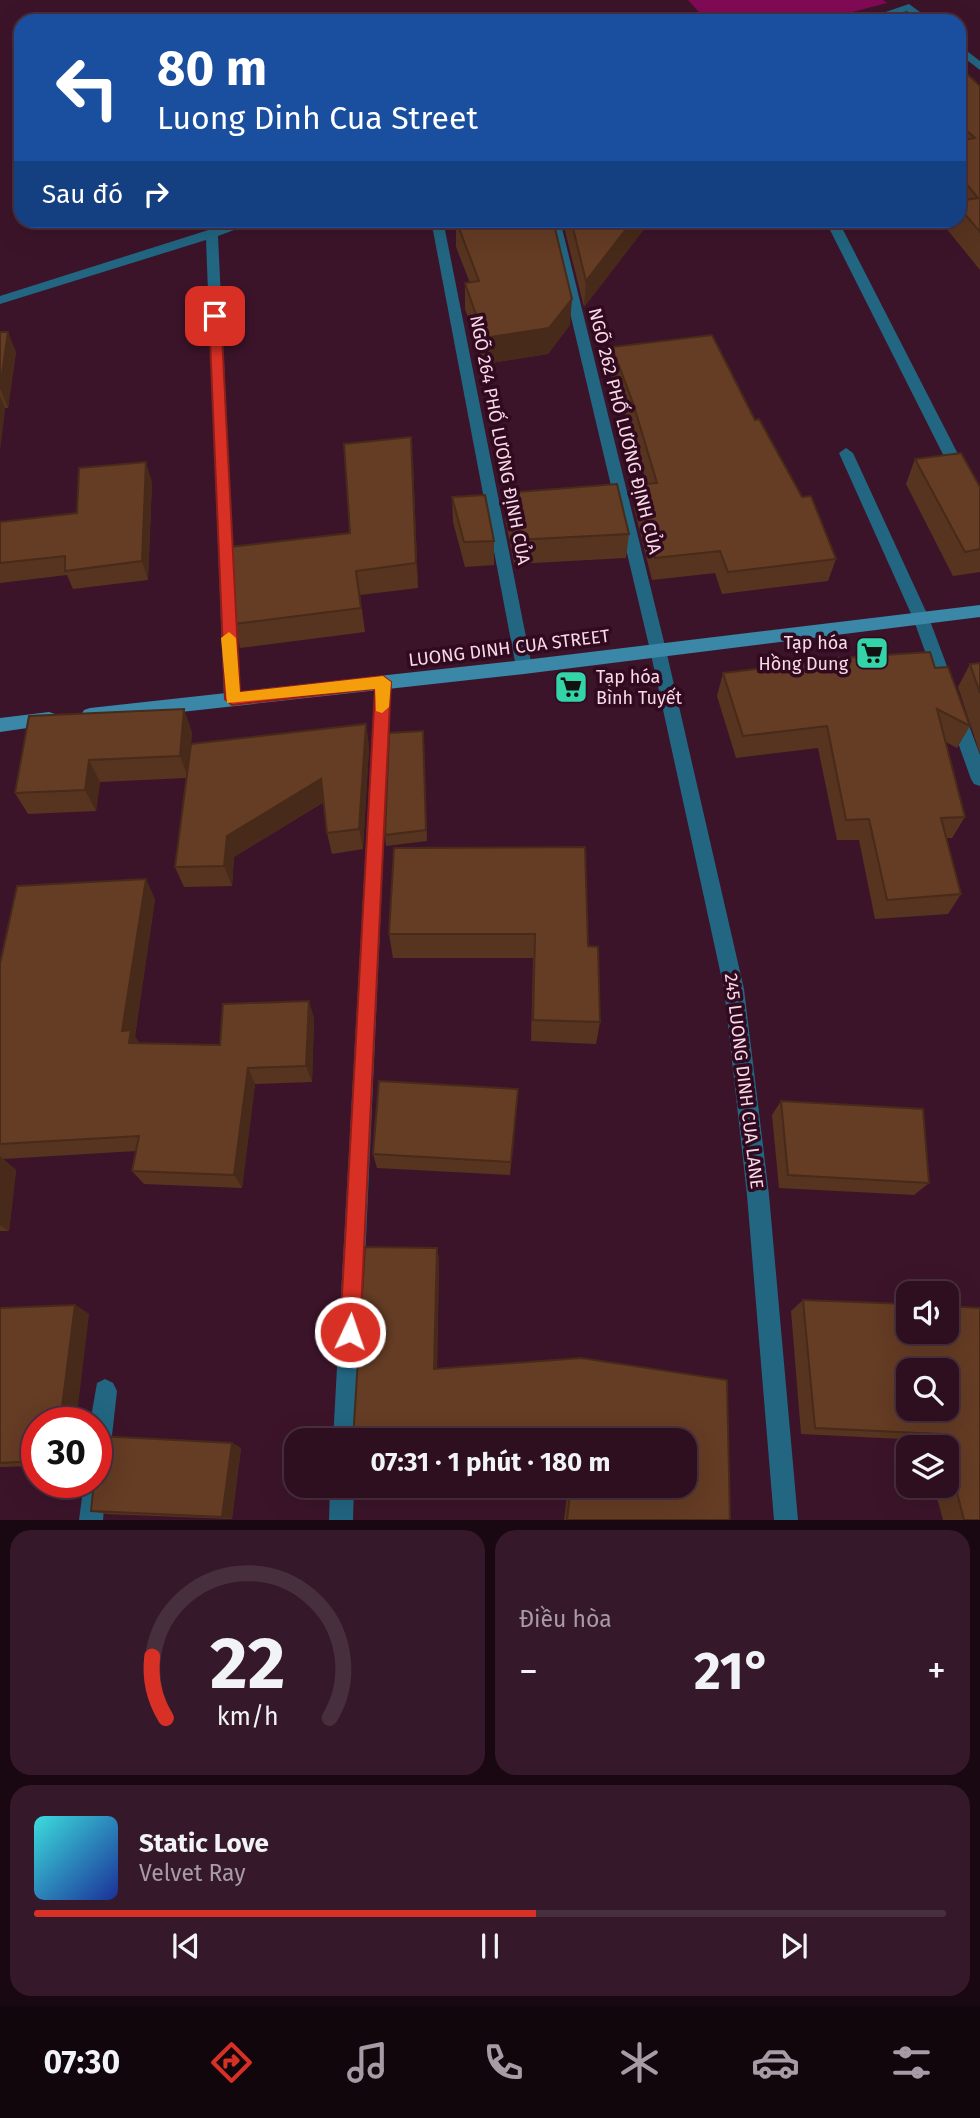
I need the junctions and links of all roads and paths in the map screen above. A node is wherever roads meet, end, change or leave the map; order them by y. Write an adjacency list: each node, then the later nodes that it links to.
1 (886, 14): 2 (street)
2 (918, 14)
3 (966, 54): 4 (street)
4 (980, 67)
5 (230, 228): 9 (street)
6 (439, 228): 16 (street, NGÕ 264 PHỐ LƯƠNG ĐỊNH CỦA)
7 (556, 228): 15 (street, NGÕ 262 PHỐ LƯƠNG ĐỊNH CỦA)
8 (835, 228): 12 (street)
9 (212, 234): 10 (street); 18 (street)
10 (0, 300)
11 (845, 453): 14 (street)
12 (980, 512)
13 (980, 611): 14 (main road, LUONG DINH CUA STREET)
14 (921, 618): 15 (main road, LUONG DINH CUA STREET); 20 (street)
15 (658, 650): 16 (main road, LUONG DINH CUA STREET); 28 (street, 245 LUONG DINH CUA LANE)
16 (524, 667): 17 (main road, LUONG DINH CUA STREET)
17 (383, 682): 18 (main road, LUONG DINH CUA STREET); 23 (street)
18 (232, 699): 19 (main road, LUONG DINH CUA STREET)
19 (0, 725)
20 (980, 779)
21 (105, 1391): 22 (street)
22 (103, 1407)
23 (346, 1428)
24 (93, 1498): 26 (street)
25 (342, 1498): 27 (street)
26 (91, 1520)
27 (341, 1520)
28 (786, 1520)

